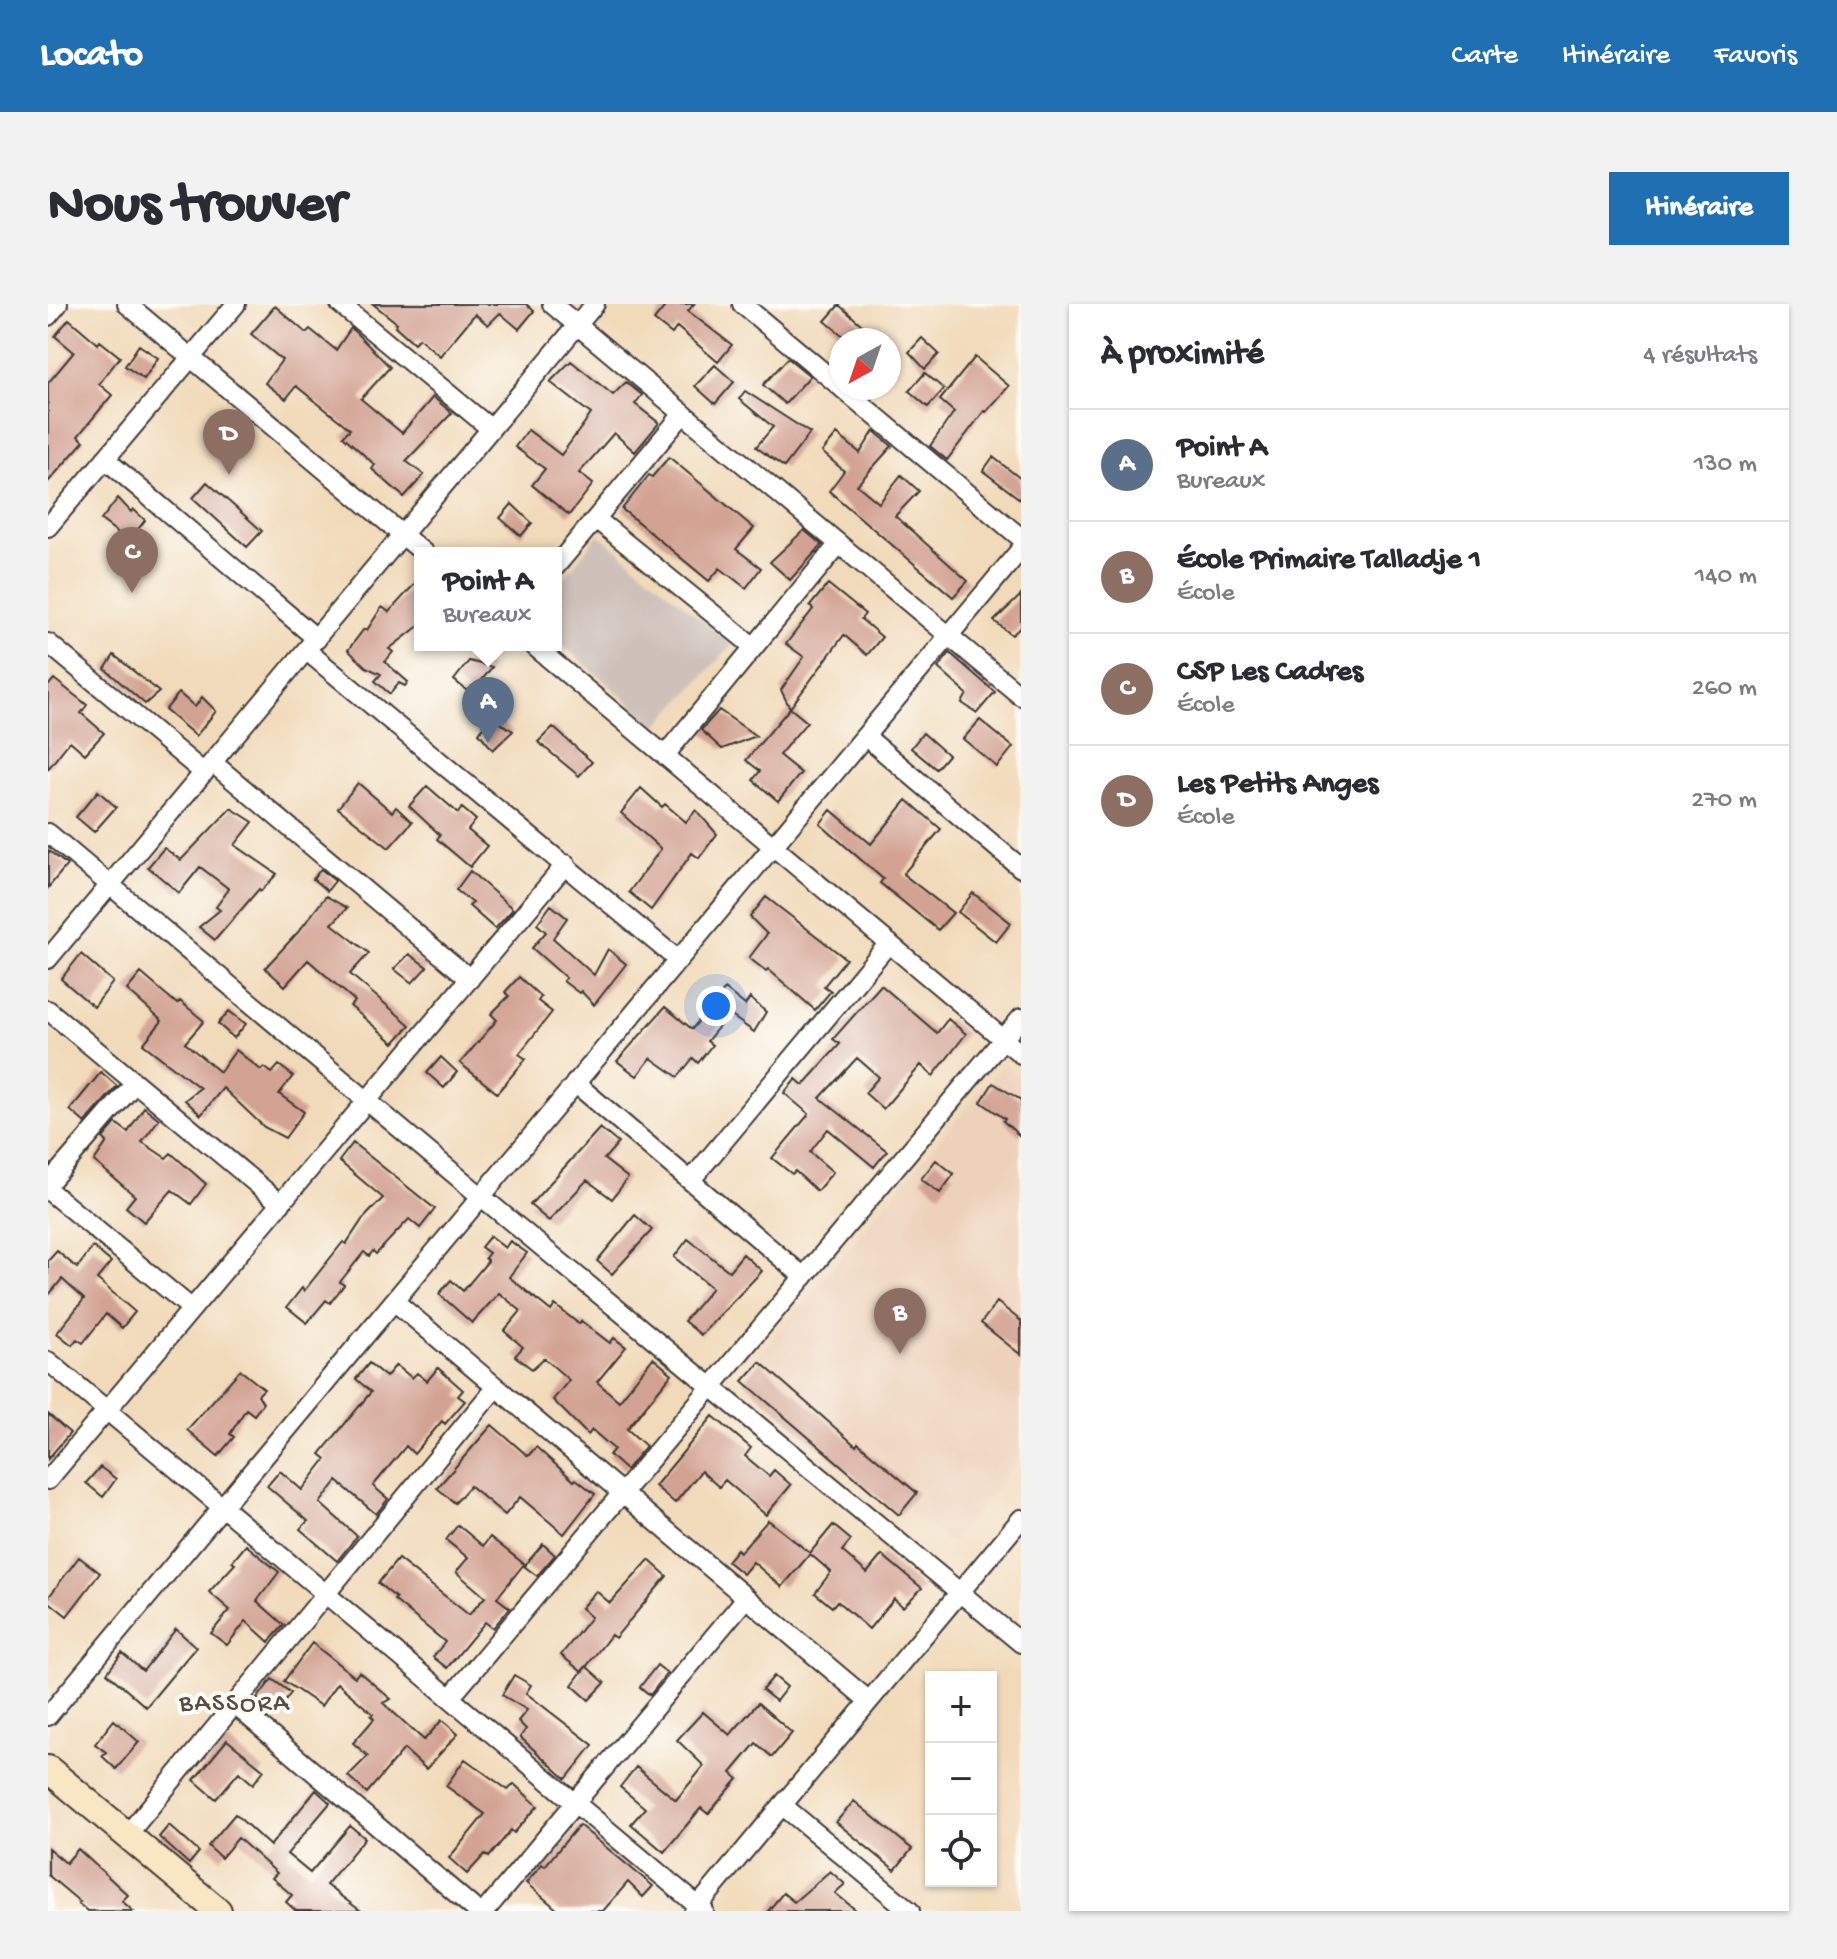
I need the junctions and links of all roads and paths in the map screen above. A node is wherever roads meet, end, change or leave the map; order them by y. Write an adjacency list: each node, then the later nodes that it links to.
1 (58, 304): 8 (street)
2 (127, 304): 10 (street)
3 (236, 304): 10 (street)
4 (340, 304): 14 (street)
5 (552, 304): 9 (street)
6 (595, 304): 9 (street)
7 (742, 304): 11 (street)
8 (48, 316)
9 (577, 325): 13 (street); 14 (street)
10 (190, 357): 15 (street); 18 (street)
11 (829, 377)
12 (856, 400): 19 (street)
13 (683, 414): 16 (street); 20 (street)
14 (491, 429): 18 (street)
15 (105, 459): 17 (street); 26 (street)
16 (596, 519): 23 (street); 27 (street)
17 (48, 527)
18 (404, 536): 21 (street); 26 (street)
19 (1021, 538)
20 (838, 545): 24 (street); 27 (street)
21 (417, 547)
22 (1021, 549): 24 (street)
23 (562, 559)
24 (948, 636): 29 (street); 30 (street)
25 (48, 643): 32 (street)
26 (312, 645): 32 (street); 35 (street)
27 (754, 647): 31 (street)
28 (540, 651): 31 (street)
29 (1021, 696)
30 (865, 736): 34 (street); 36 (street)
31 (665, 755): 34 (street)
32 (208, 768): 37 (street); 41 (street)
33 (48, 833): 37 (street)
34 (773, 846): 38 (street); 40 (street)
35 (566, 864): 40 (street); 41 (street)
36 (1021, 868)
37 (110, 885): 39 (street); 48 (street)
38 (889, 943): 44 (street); 49 (street)
39 (48, 959)
40 (678, 960): 47 (street)
41 (470, 979): 48 (street)
42 (48, 1010): 46 (street)
43 (1021, 1018): 44 (street)
44 (1003, 1039): 45 (street); 53 (street)
45 (1021, 1054)
46 (135, 1083): 50 (street); 52 (street)
47 (575, 1083): 49 (street); 51 (street)
48 (367, 1101): 51 (street); 52 (street)
49 (691, 1180): 53 (street)
50 (48, 1187): 55 (street)
51 (481, 1196): 54 (street); 57 (street)
52 (281, 1204): 55 (street)
53 (804, 1277): 57 (street)
54 (394, 1301): 58 (street); 62 (street)
55 (192, 1309): 59 (street)
56 (48, 1361): 59 (street)
57 (712, 1386): 61 (street); 64 (street)
58 (496, 1387): 61 (street); 65 (street)
59 (107, 1410): 60 (street); 62 (street)
60 (48, 1480)
61 (622, 1493): 66 (street); 68 (street)
62 (222, 1507): 65 (street); 71 (street)
63 (1021, 1519): 64 (street)
64 (960, 1592): 67 (street); 69 (street)
65 (326, 1594): 68 (street); 70 (street)
66 (746, 1598): 69 (street); 73 (street)
67 (1021, 1643)
68 (450, 1698): 73 (street)
69 (869, 1701): 74 (street)
70 (235, 1705): 75 (street); 78 (street)
71 (48, 1716)
72 (48, 1769): 75 (street)
73 (575, 1803): 76 (street); 79 (street)
74 (782, 1805): 76 (street); 80 (street)
75 (127, 1835): 77 (street)
76 (698, 1909)
77 (218, 1911)
78 (477, 1911)
79 (485, 1911)
80 (910, 1911)

